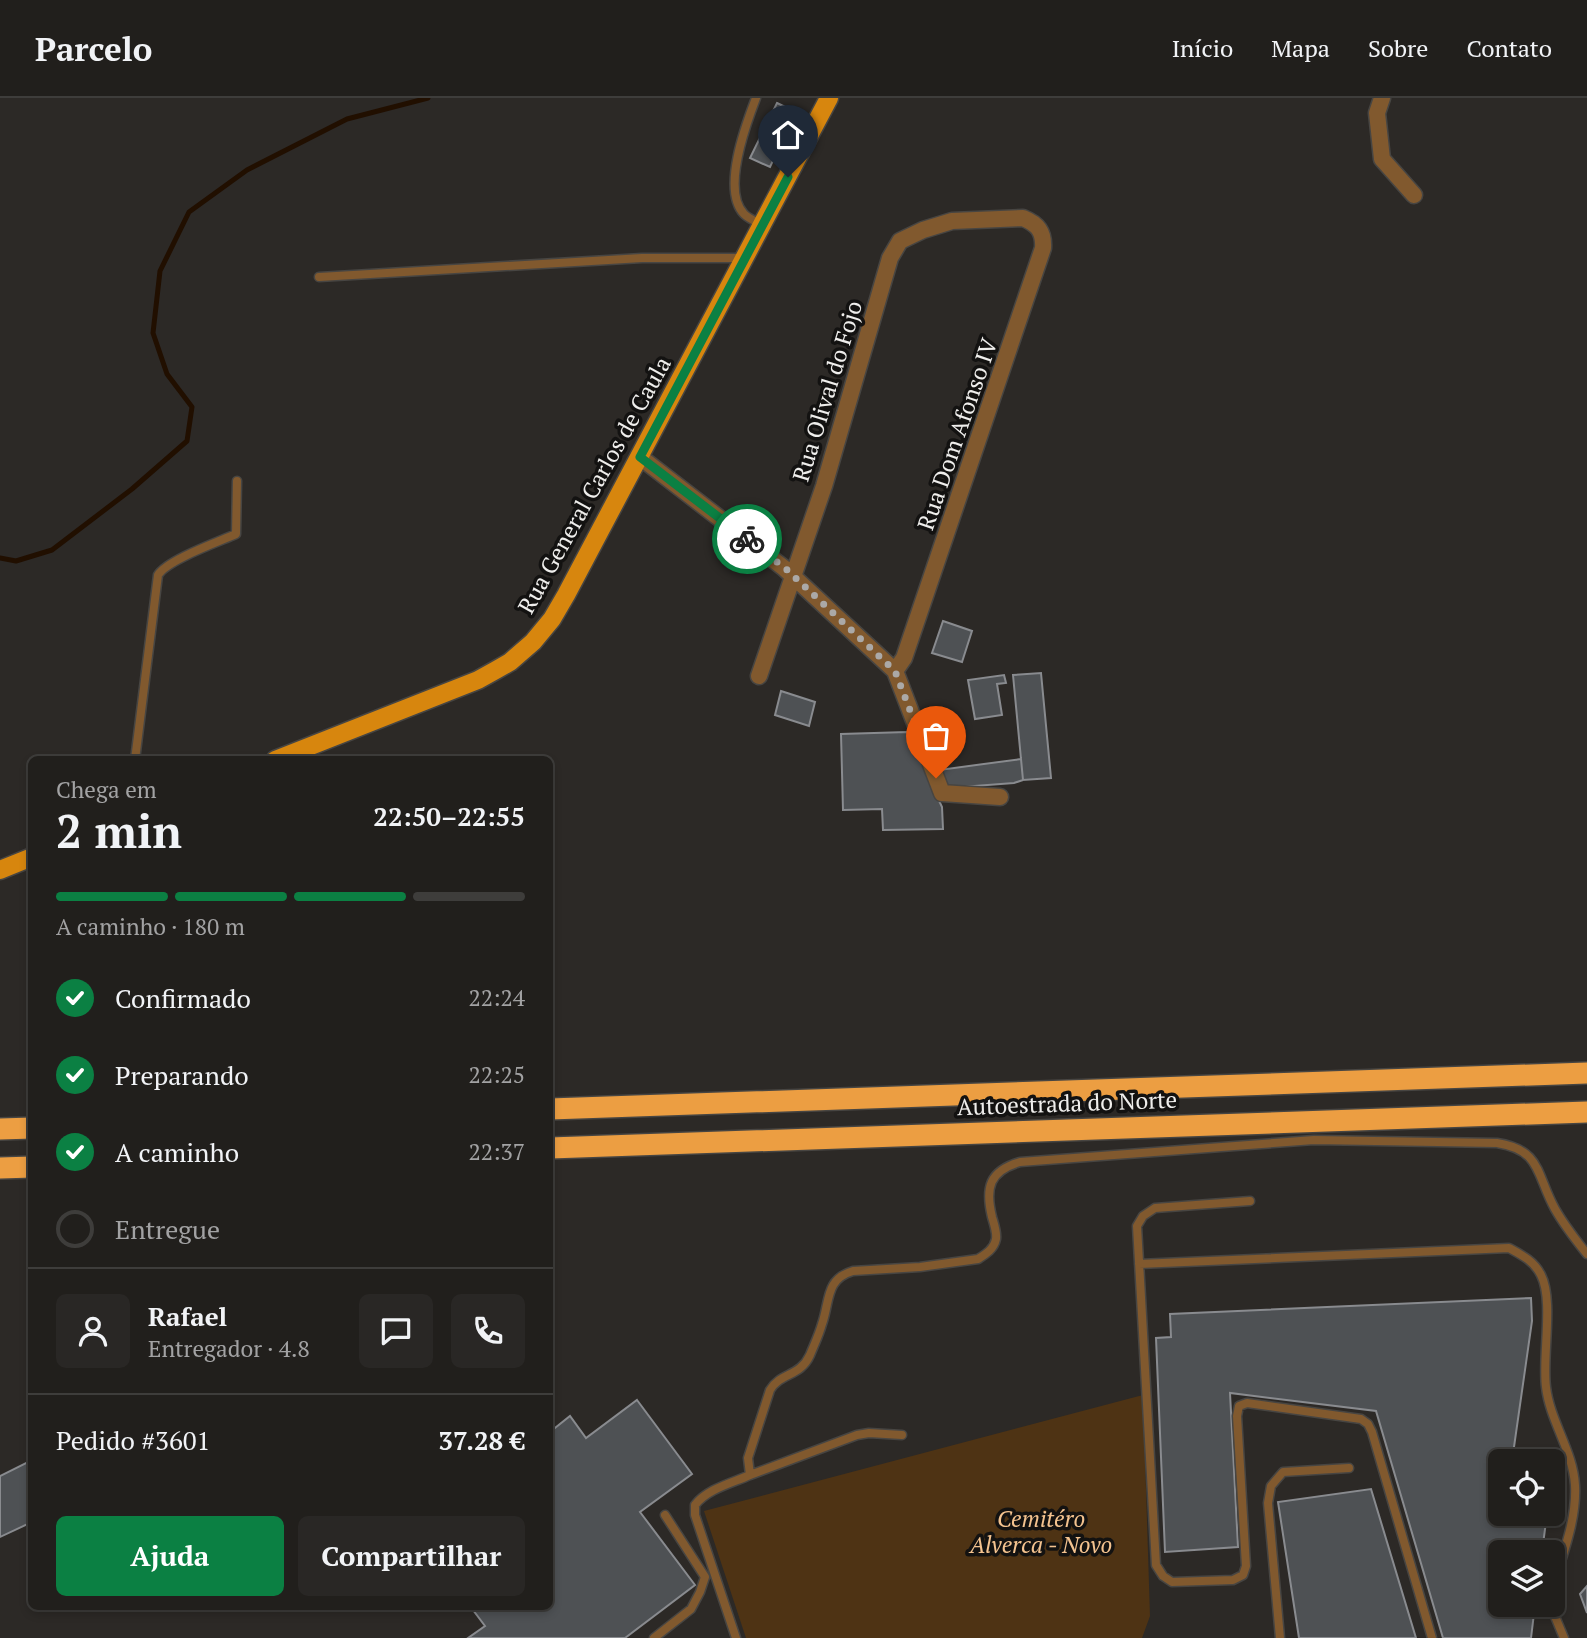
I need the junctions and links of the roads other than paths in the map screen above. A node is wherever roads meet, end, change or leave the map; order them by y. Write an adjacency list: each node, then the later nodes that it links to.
1 (755, 98): 6 (lane)
2 (829, 98): 6 (main road, Rua General Carlos de Caula)
3 (1382, 98): 4 (street)
4 (1414, 195)
5 (1023, 218): 11 (street, Rua Olival do Fojo); 12 (street, Rua Dom Afonso IV)
6 (763, 225): 7 (main road, Rua General Carlos de Caula)
7 (745, 258): 8 (lane); 9 (main road, Rua General Carlos de Caula)
8 (319, 277)
9 (640, 457): 11 (street); 15 (main road, Rua General Carlos de Caula)
10 (237, 481): 14 (lane)
11 (793, 576): 12 (street); 13 (street, Rua Olival do Fojo)
12 (895, 671): 16 (street)
13 (759, 676)
14 (135, 756)
15 (285, 756)
16 (1000, 797)
17 (28, 859): 18 (main road)
18 (0, 870)
19 (1587, 1073): 20 (highway, Autoestrada do Norte)
20 (553, 1109)
21 (1587, 1112): 24 (highway, Autoestrada do Norte)
22 (28, 1128): 23 (highway)
23 (0, 1129)
24 (553, 1148)
25 (28, 1167): 26 (highway)
26 (0, 1168)
27 (1250, 1201): 29 (lane)
28 (1587, 1254): 32 (lane)
29 (1139, 1265): 34 (lane); 39 (lane)
30 (902, 1435): 32 (lane)
31 (1349, 1468): 38 (lane)
32 (750, 1475): 37 (lane)
33 (664, 1515): 36 (lane)
34 (1565, 1544)
35 (1555, 1617): 40 (lane)
36 (654, 1638)
37 (737, 1638)
38 (1280, 1638)
39 (1432, 1638)
40 (1563, 1638)

